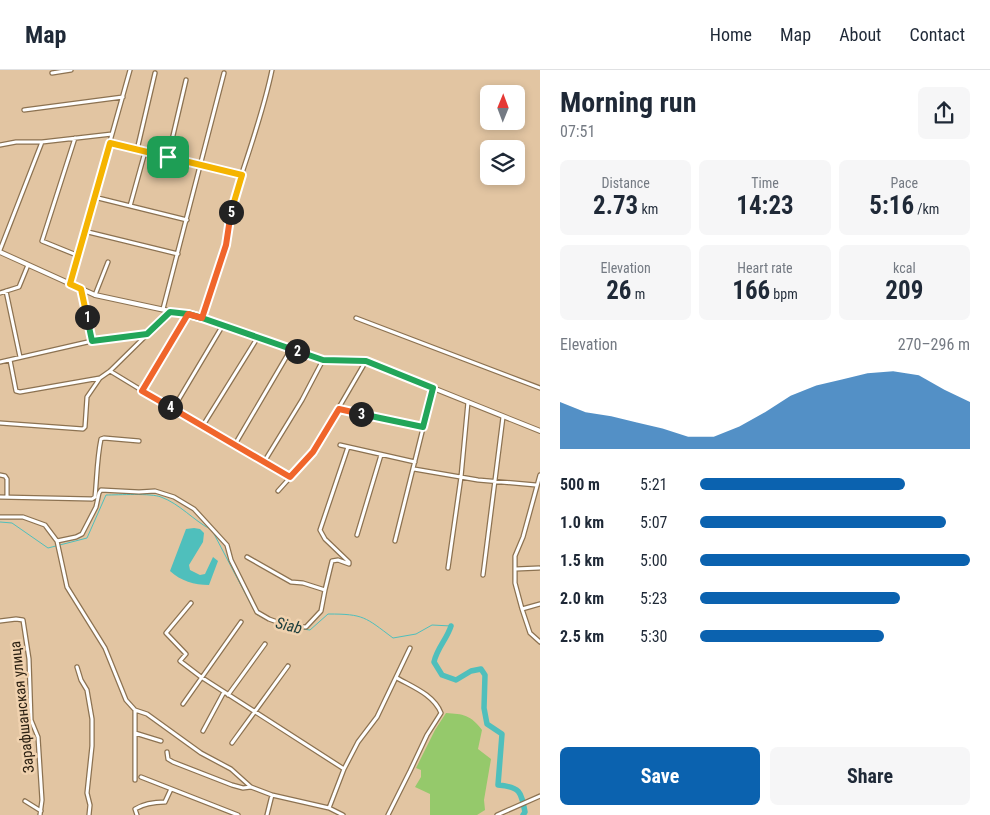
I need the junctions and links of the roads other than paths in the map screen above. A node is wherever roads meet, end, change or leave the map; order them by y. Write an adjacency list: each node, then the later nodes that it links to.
1 (71, 70): 4 (street)
2 (130, 70): 8 (street)
3 (272, 70): 19 (street)
4 (52, 72)
5 (155, 73): 15 (street)
6 (224, 73): 18 (street)
7 (186, 80): 17 (street)
8 (123, 97): 9 (street); 10 (street)
9 (24, 110)
10 (112, 134): 11 (street); 13 (street)
11 (75, 138): 12 (street); 26 (street)
12 (42, 142): 14 (street); 24 (street)
13 (110, 143): 15 (street); 20 (street)
14 (0, 145)
15 (137, 150): 16 (street)
16 (145, 152): 17 (street); 21 (street)
17 (168, 157): 18 (street)
18 (200, 165): 19 (street); 22 (street)
19 (242, 175): 37 (street)
20 (94, 197): 21 (street); 23 (street)
21 (130, 206): 22 (street)
22 (187, 220): 25 (street)
23 (84, 231): 25 (street); 26 (street)
24 (0, 251): 28 (street)
25 (178, 254): 34 (street)
26 (79, 256): 29 (street)
27 (108, 262): 33 (street)
28 (28, 265): 29 (street); 31 (street)
29 (70, 284): 30 (street)
30 (81, 289): 33 (street); 42 (street)
31 (6, 291): 32 (street); 44 (street)
32 (0, 293)
33 (95, 295): 34 (street)
34 (163, 309): 35 (street)
35 (170, 312): 36 (street); 40 (street)
36 (188, 314): 37 (street); 53 (street)
37 (202, 318): 39 (street)
38 (356, 318): 52 (street)
39 (224, 325): 41 (street); 55 (street)
40 (147, 334): 42 (street); 49 (street)
41 (258, 337): 43 (street); 59 (street)
42 (92, 341): 44 (street)
43 (291, 349): 46 (street); 64 (street)
44 (20, 357): 45 (street)
45 (10, 360): 48 (street); 50 (street)
46 (323, 360): 47 (street); 67 (street)
47 (366, 361): 51 (street); 56 (street)
48 (0, 362)
49 (110, 371): 50 (street); 53 (street)
50 (100, 378): 58 (street)
51 (433, 388): 54 (street); 60 (street)
52 (540, 388)
53 (142, 391): 55 (street)
54 (468, 402): 57 (street); 73 (street)
55 (172, 409): 59 (street)
56 (339, 409): 60 (street); 72 (street)
57 (503, 417): 61 (street); 74 (street)
58 (0, 423)
59 (202, 427): 64 (street)
60 (423, 427): 68 (street)
61 (540, 431)
62 (139, 441): 76 (street)
63 (340, 445): 65 (street)
64 (234, 446): 67 (street)
65 (348, 447): 66 (street); 89 (street)
66 (381, 455): 68 (street); 81 (street)
67 (264, 462): 72 (street)
68 (416, 462): 69 (street)
69 (414, 469): 73 (street); 83 (street)
70 (0, 475): 79 (street)
71 (540, 475): 75 (street)
72 (290, 477): 77 (street)
73 (460, 477): 74 (street); 85 (street)
74 (495, 481): 75 (street); 88 (street)
75 (536, 485): 87 (street)
76 (98, 491): 79 (street); 82 (street); 89 (street)
77 (278, 492)
78 (0, 497): 79 (street)
79 (7, 497)
80 (0, 517): 82 (street)
81 (357, 535)
82 (57, 541): 105 (street)
83 (395, 541)
84 (248, 557): 89 (street)
85 (448, 568)
86 (539, 568): 87 (street)
87 (516, 570): 92 (street)
88 (483, 575)
89 (325, 590)
90 (191, 603): 100 (street)
91 (540, 604): 92 (street)
92 (522, 609): 95 (street)
93 (0, 620): 121 (street, Зарафшанская улица)
94 (241, 622): 100 (street)
95 (540, 642)
96 (265, 644): 103 (street)
97 (410, 648): 101 (street)
98 (288, 666): 106 (street)
99 (77, 668): 122 (street)
100 (202, 677): 102 (street); 104 (street)
101 (397, 678): 112 (street); 127 (street)
102 (224, 692): 103 (street); 107 (street)
103 (228, 695): 106 (street)
104 (183, 704)
105 (135, 710): 108 (street); 115 (street)
106 (254, 711): 110 (street); 112 (street)
107 (202, 731)
108 (135, 733): 109 (street); 114 (street)
109 (161, 740)
110 (232, 743)
111 (167, 752): 115 (street)
112 (344, 769): 120 (street)
113 (141, 777): 116 (street)
114 (135, 780)
115 (251, 786): 117 (street)
116 (171, 789): 123 (street); 124 (street)
117 (272, 795): 120 (street); 125 (street)
118 (539, 796): 128 (street)
119 (25, 801): 121 (street)
120 (329, 808): 126 (street)
121 (41, 813)
122 (89, 815)
123 (137, 815)
124 (238, 815)
125 (267, 815)
126 (343, 815)
127 (388, 815)
128 (497, 815)

